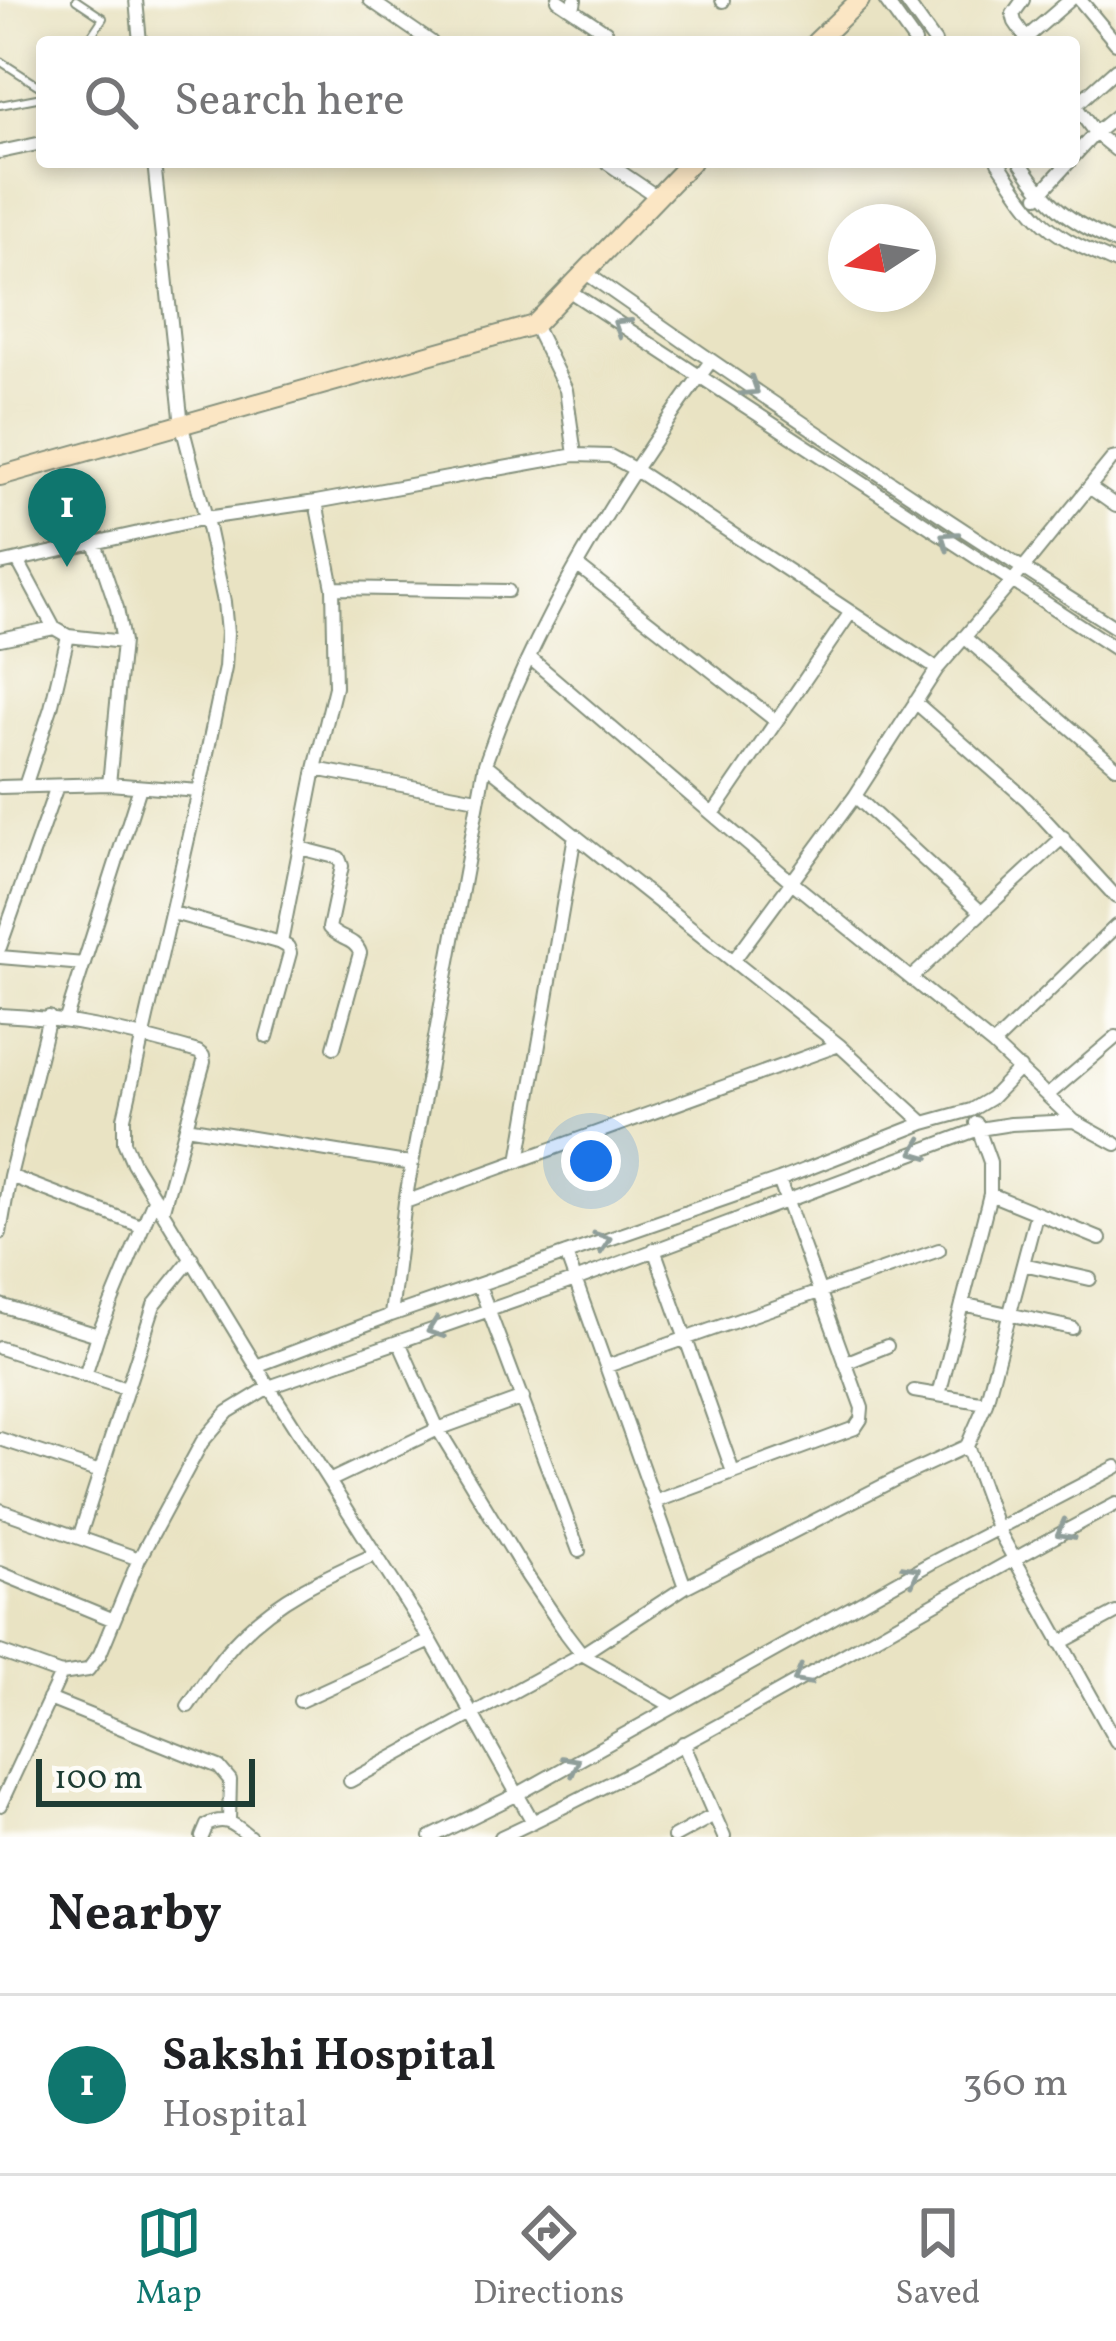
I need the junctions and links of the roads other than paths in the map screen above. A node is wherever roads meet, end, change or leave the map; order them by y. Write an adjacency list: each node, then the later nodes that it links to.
1 (76, 0): 13 (lane)
2 (136, 0): 14 (street)
3 (370, 0): 15 (street)
4 (558, 0): 11 (street)
5 (860, 0): 16 (street)
6 (885, 0): 17 (street)
7 (905, 0): 18 (street)
8 (1024, 0): 19 (street)
9 (1070, 0): 20 (street)
10 (1080, 0): 21 (street)
11 (574, 5): 12 (street)
12 (606, 32)
13 (91, 36)
14 (139, 36)
15 (422, 36)
16 (822, 36)
17 (911, 36)
18 (931, 36)
19 (1025, 36)
20 (1032, 36)
21 (1116, 43)
22 (0, 61): 24 (lane)
23 (1116, 69): 26 (street)
24 (36, 88)
25 (36, 94): 27 (lane)
26 (1080, 101)
27 (0, 105)
28 (1080, 112): 30 (street)
29 (1116, 116): 30 (street)
30 (1095, 133): 32 (street); 33 (street)
31 (36, 144): 34 (street)
32 (1080, 149)
33 (1116, 150)
34 (0, 152)
35 (155, 168): 51 (street)
36 (615, 168): 42 (street)
37 (685, 168): 42 (street)
38 (1002, 168): 43 (street)
39 (1024, 168): 41 (street)
40 (1063, 168): 41 (street)
41 (1041, 193): 43 (street); 44 (street)
42 (656, 196): 46 (street)
43 (1028, 205): 45 (street)
44 (1116, 243)
45 (1116, 263)
46 (586, 273): 47 (street); 49 (street)
47 (568, 290): 48 (street); 50 (street, one-way to 47)
48 (534, 325): 51 (street); 52 (street)
49 (711, 361): 50 (street); 64 (street, one-way to 64)
50 (699, 376): 54 (street); 65 (street, one-way to 50)
51 (182, 426): 55 (street); 59 (street)
52 (575, 455): 54 (street); 57 (street)
53 (1116, 458): 56 (street)
54 (634, 469): 63 (street); 68 (street)
55 (0, 476)
56 (1088, 487): 58 (street); 64 (street)
57 (316, 502): 59 (street); 66 (street)
58 (1116, 506)
59 (206, 518): 60 (street); 88 (street)
60 (95, 543): 61 (street); 74 (street)
61 (18, 561): 62 (street); 69 (street)
62 (0, 564)
63 (578, 566): 76 (street); 79 (street)
64 (1022, 568): 65 (street); 70 (street)
65 (1012, 582): 72 (street); 75 (street)
66 (333, 588): 67 (street); 82 (street)
67 (508, 591)
68 (850, 612): 77 (street); 79 (street)
69 (54, 628): 71 (street); 73 (street)
70 (1116, 628)
71 (68, 636): 74 (street); 85 (street)
72 (964, 637): 77 (street); 81 (street)
73 (0, 639)
74 (123, 642): 84 (street)
75 (1116, 649)
76 (530, 658): 80 (street); 91 (street)
77 (937, 669): 78 (street)
78 (916, 702): 89 (street); 93 (street)
79 (776, 721): 91 (street)
80 (485, 764): 90 (street); 92 (street)
81 (1116, 766)
82 (315, 770): 90 (street); 94 (street)
83 (0, 776): 85 (street)
84 (109, 784): 86 (street); 87 (street)
85 (13, 786): 86 (street)
86 (57, 786): 101 (street)
87 (140, 787): 88 (street); 104 (street)
88 (199, 791): 98 (street)
89 (856, 796): 95 (street); 97 (street)
90 (477, 800): 124 (street)
91 (713, 814): 95 (street)
92 (575, 835): 103 (street); 123 (street)
93 (1063, 837): 96 (street); 97 (street)
94 (300, 848): 100 (street); 114 (street)
95 (794, 883): 103 (street); 105 (street)
96 (1116, 897)
97 (982, 912): 105 (street)
98 (173, 913): 100 (street); 109 (street)
99 (1116, 926): 113 (street)
100 (281, 943): 110 (street)
101 (0, 947)
102 (0, 957): 104 (street)
103 (734, 960): 112 (street)
104 (84, 964): 108 (street)
105 (911, 978): 113 (street)
106 (0, 1015): 107 (street)
107 (49, 1017): 108 (street); 125 (street)
108 (66, 1019): 109 (street)
109 (143, 1036): 120 (street); 131 (street)
110 (267, 1037)
111 (1116, 1037): 116 (street)
112 (839, 1045): 119 (street); 123 (street)
113 (993, 1045): 115 (street)
114 (334, 1047)
115 (1020, 1068): 116 (street); 117 (street)
116 (1048, 1095): 118 (street)
117 (971, 1110): 119 (street); 121 (street)
118 (1074, 1121): 121 (street); 122 (street)
119 (924, 1123): 126 (street)
120 (186, 1127): 124 (street); 131 (street)
121 (979, 1129): 127 (street); 129 (street, one-way to 129)
122 (1116, 1144)
123 (519, 1161): 130 (street)
124 (412, 1164): 130 (street)
125 (10, 1176): 128 (street); 133 (street)
126 (779, 1180): 129 (street); 138 (street, one-way to 126)
127 (989, 1194): 132 (street); 145 (street)
128 (3, 1197): 134 (street)
129 (787, 1201): 136 (street); 144 (street)
130 (405, 1202): 148 (street)
131 (159, 1203): 133 (street); 139 (street)
132 (1036, 1214): 135 (street); 140 (street)
133 (141, 1226): 151 (street)
134 (0, 1233)
135 (1100, 1239)
136 (654, 1249): 141 (street); 152 (street)
137 (939, 1250): 144 (street)
138 (566, 1254): 141 (street); 143 (street)
139 (192, 1258): 157 (street); 161 (street)
140 (1023, 1264): 142 (street); 149 (street)
141 (575, 1280): 147 (street); 158 (street)
142 (1090, 1280)
143 (479, 1286): 147 (street); 148 (street)
144 (821, 1291): 152 (street); 156 (street)
145 (962, 1304): 149 (street); 163 (street)
146 (0, 1305): 151 (street)
147 (490, 1310): 153 (street, one-way to 153); 164 (street)
148 (391, 1315): 157 (street)
149 (1010, 1315): 150 (street); 165 (street)
150 (1072, 1328)
151 (98, 1335): 159 (street)
152 (686, 1339): 158 (street); 171 (street)
153 (399, 1342): 160 (street); 166 (street)
154 (887, 1346): 156 (street)
155 (0, 1348): 159 (street)
156 (845, 1363): 171 (street)
157 (256, 1366): 160 (street)
158 (607, 1366): 173 (street)
159 (85, 1376): 161 (street)
160 (269, 1387): 172 (street); 181 (street)
161 (126, 1389): 170 (street)
162 (914, 1391): 163 (street)
163 (939, 1395): 165 (street)
164 (523, 1398): 166 (street); 178 (street)
165 (986, 1403): 168 (street)
166 (438, 1429): 172 (street); 189 (street)
167 (0, 1439): 170 (street)
168 (967, 1446): 176 (street); 183 (street)
169 (1116, 1467): 176 (street)
170 (100, 1472): 177 (street)
171 (734, 1472): 173 (street)
172 (329, 1481): 179 (street)
173 (656, 1501): 183 (street)
174 (1116, 1504): 180 (street, one-way to 180)
175 (0, 1510): 177 (street)
176 (998, 1528): 180 (street); 194 (street, one-way to 176)
177 (79, 1538): 181 (street)
178 (579, 1551)
179 (376, 1554): 186 (street); 193 (street)
180 (1013, 1558): 187 (street); 197 (street, one-way to 197)
181 (139, 1559): 185 (street)
182 (0, 1573): 185 (street)
183 (685, 1587): 189 (street)
184 (1116, 1613): 187 (street)
185 (114, 1620): 190 (street)
186 (431, 1641): 192 (street); 195 (street)
187 (1060, 1642): 196 (street)
188 (0, 1652): 190 (street)
189 (582, 1654): 194 (street); 195 (street)
190 (61, 1674): 191 (street)
191 (49, 1699): 200 (street); 202 (street)
192 (300, 1701)
193 (188, 1706)
194 (674, 1707): 199 (street, one-way to 194)
195 (472, 1712): 198 (street); 199 (street)
196 (1113, 1732)
197 (683, 1743): 201 (street); 203 (street)
198 (350, 1780)
199 (518, 1793): 203 (street); 206 (street)
200 (0, 1805)
201 (714, 1815): 208 (street); 209 (street)
202 (230, 1821): 204 (street); 205 (street)
203 (533, 1822): 207 (street)
204 (202, 1837)
205 (250, 1837)
206 (431, 1837)
207 (501, 1837)
208 (674, 1837)
209 (724, 1837)

